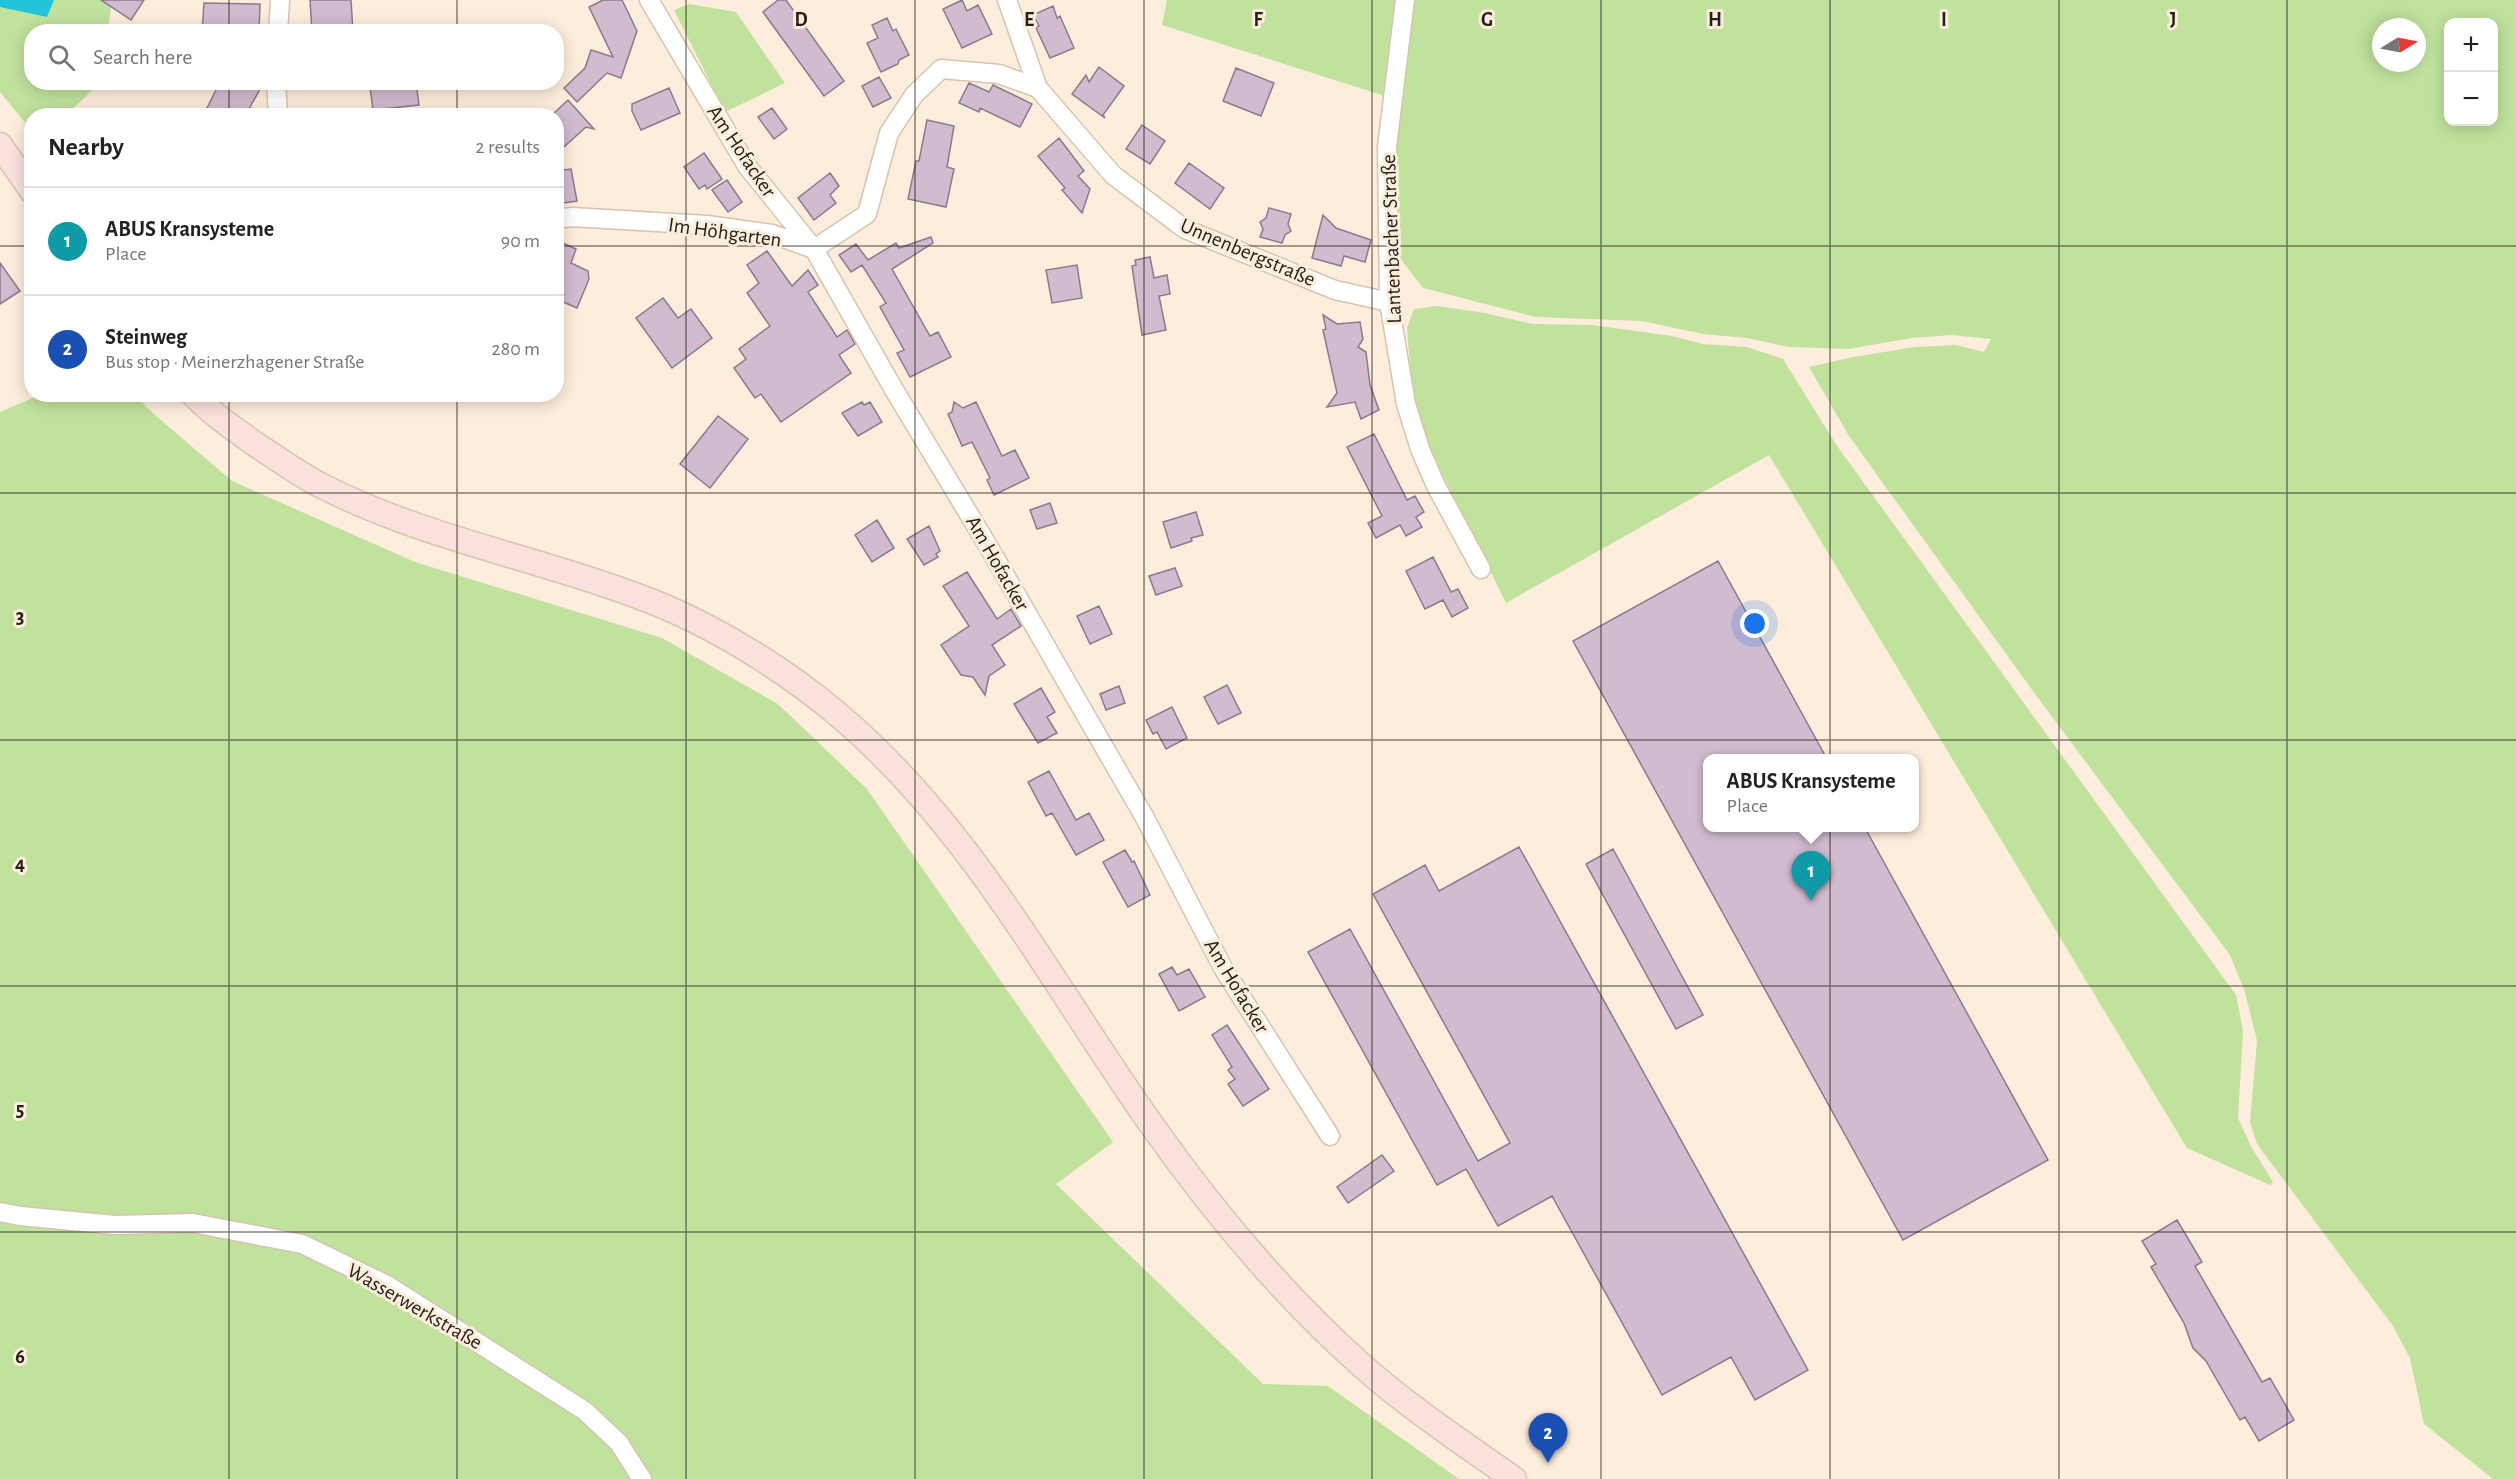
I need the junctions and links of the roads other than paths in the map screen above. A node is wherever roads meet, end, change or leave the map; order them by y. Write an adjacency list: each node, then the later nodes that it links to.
1 (280, 0): 5 (street)
2 (650, 0): 12 (street, Am Hofacker)
3 (1007, 0): 6 (street, Unnenbergstraße)
4 (1405, 0): 13 (street, Lantenbacher Straße)
5 (278, 24)
6 (1038, 88): 12 (street); 13 (street, Unnenbergstraße)
7 (276, 90): 8 (street)
8 (278, 108)
9 (0, 145): 10 (main road)
10 (24, 180)
11 (564, 218): 12 (street, Im Höhgarten)
12 (814, 249): 16 (street, Am Hofacker)
13 (1389, 302): 15 (street, Lantenbacher Straße)
14 (201, 402): 19 (main road)
15 (1481, 569)
16 (1330, 1136)
17 (0, 1212): 18 (street, Wasserwerkstraße)
18 (642, 1479)
19 (1514, 1479)

